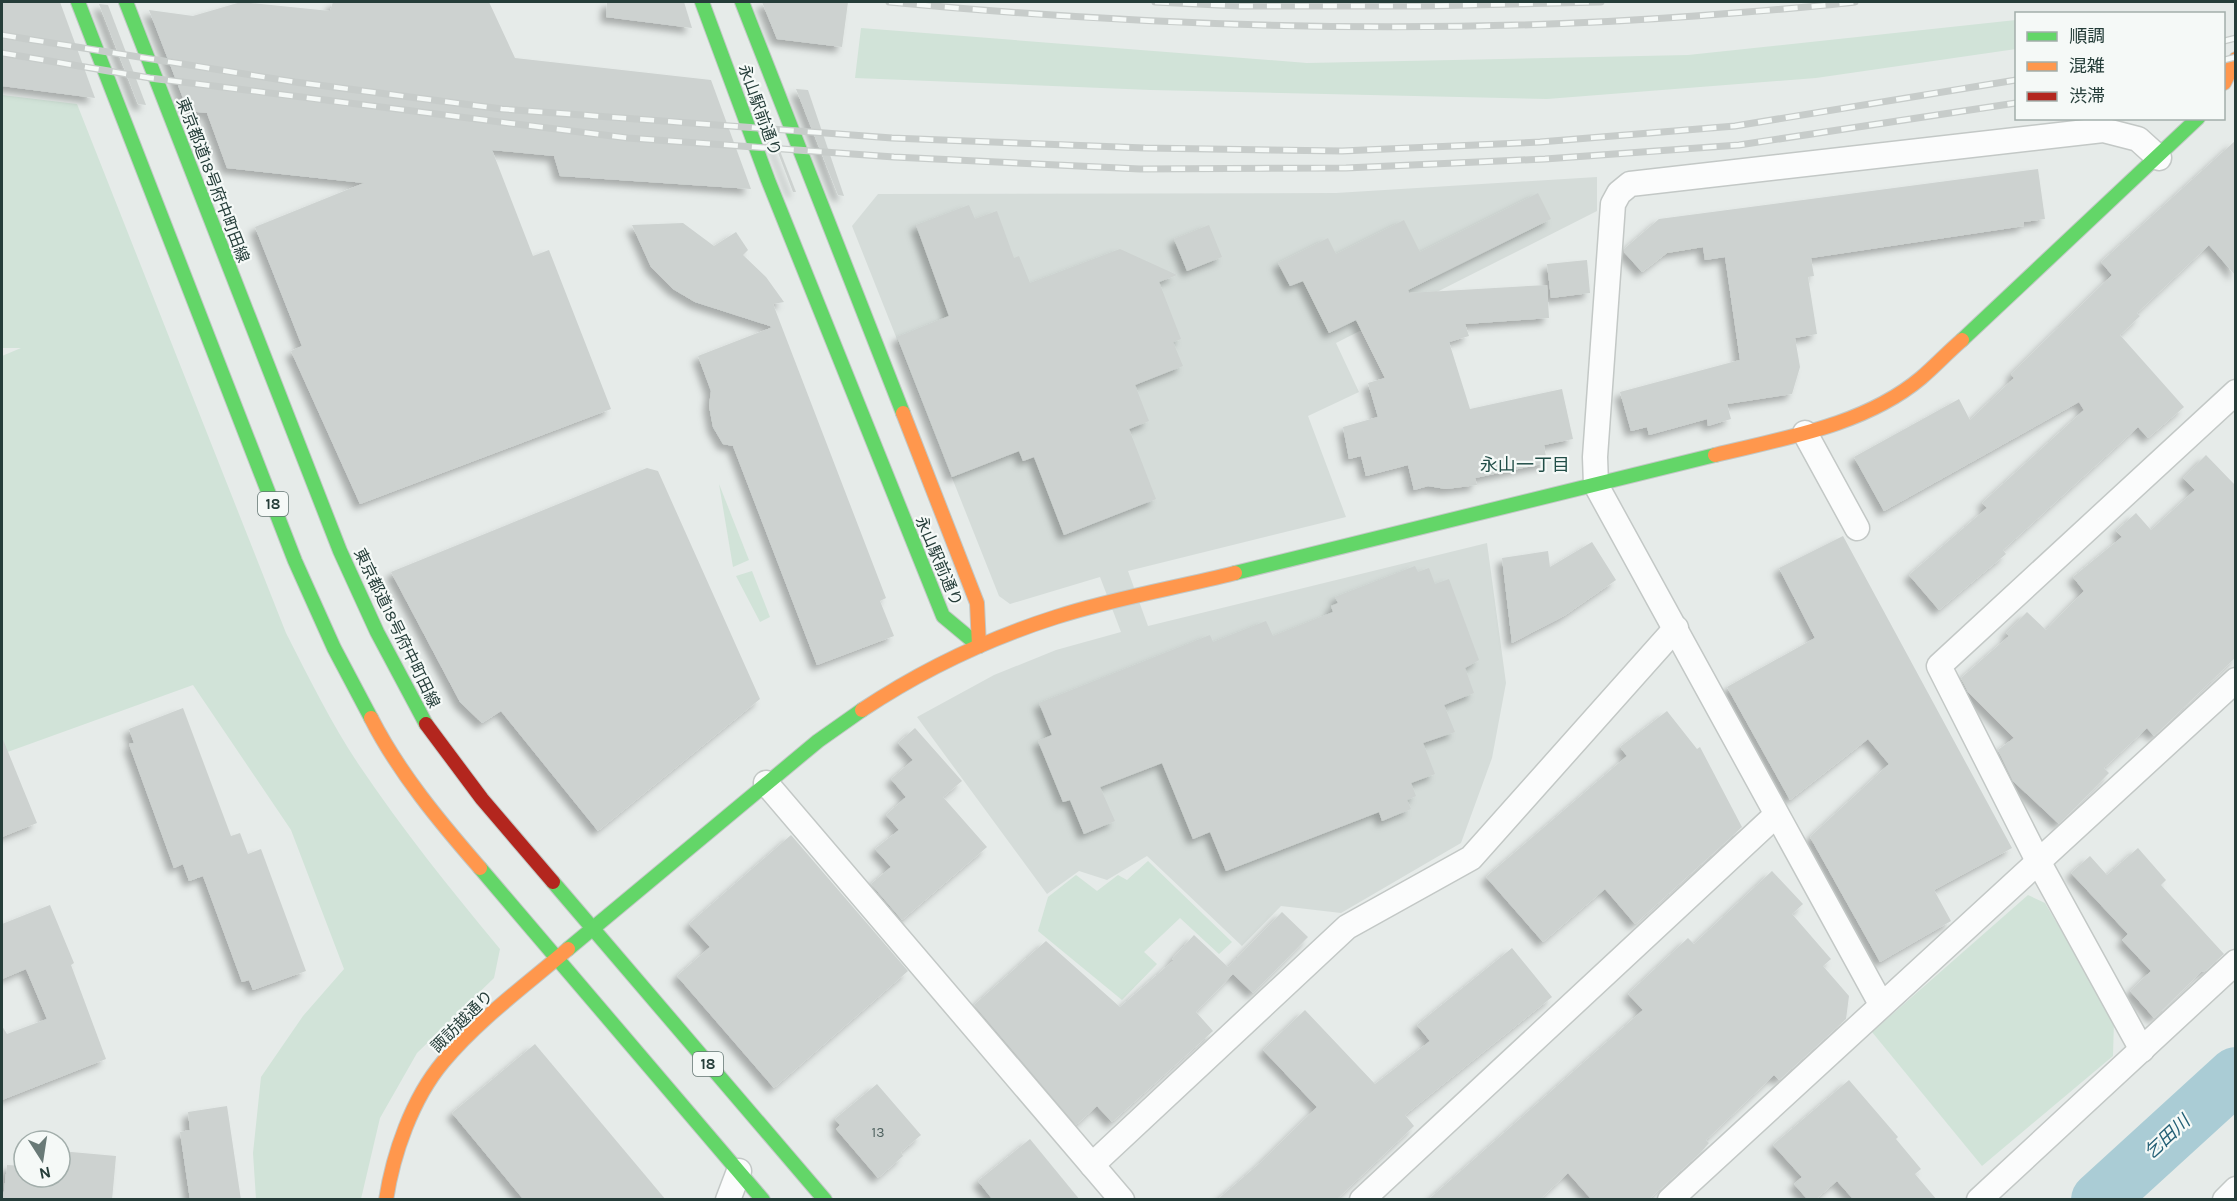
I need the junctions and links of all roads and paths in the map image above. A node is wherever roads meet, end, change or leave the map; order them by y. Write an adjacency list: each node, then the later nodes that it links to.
1 (78, 2): 22 (street, 18)
2 (126, 2): 21 (street, 東京都道18号府中町田線 / 18)
3 (702, 2): 12 (street, 永山駅前通り)
4 (742, 2): 10 (street, 永山駅前通り)
5 (2235, 59): 6 (street)
6 (2225, 80)
7 (2196, 120): 8 (street, 諏訪越通り)
8 (2158, 158): 11 (street, 諏訪越通り); 13 (street)
9 (2235, 392): 20 (street)
10 (898, 430): 12 (street); 16 (street, 永山駅前通り)
11 (1805, 433): 13 (street, 諏訪越通り); 14 (street)
12 (872, 440): 16 (street, 永山駅前通り)
13 (1596, 485): 15 (street); 16 (street, 諏訪越通り)
14 (1857, 528)
15 (1676, 628): 19 (street); 26 (street)
16 (979, 646): 18 (street, 諏訪越通り)
17 (2235, 680): 20 (street)
18 (766, 783): 21 (street, 諏訪越通り); 26 (street)
19 (1775, 816): 24 (street); 34 (street)
20 (2038, 861): 24 (street); 25 (street)
21 (592, 929): 22 (street, 諏訪越通り); 32 (street, 東京都道18号府中町田線 / 18)
22 (556, 958): 27 (street, 18); 29 (street, 諏訪越通り)
23 (2235, 962): 25 (street)
24 (1881, 1004): 35 (street)
25 (2142, 1050): 36 (street)
26 (1092, 1165): 33 (street)
27 (739, 1171): 30 (street); 31 (street, 18)
28 (2235, 1190): 37 (street)
29 (386, 1200)
30 (729, 1200)
31 (763, 1200)
32 (825, 1200)
33 (1122, 1200)
34 (1362, 1200)
35 (1670, 1200)
36 (1979, 1200)
37 (2225, 1200)

